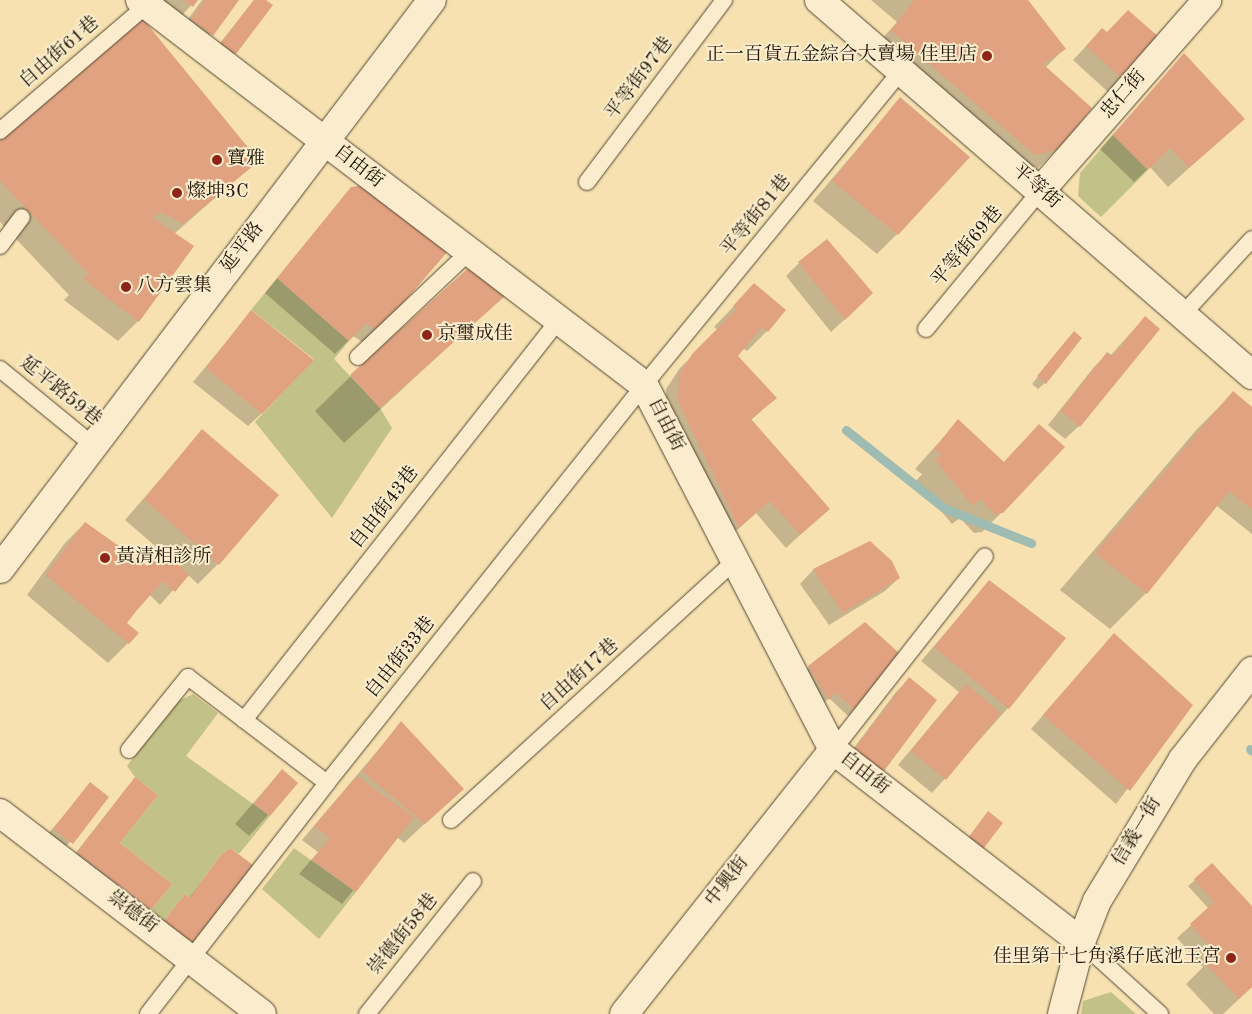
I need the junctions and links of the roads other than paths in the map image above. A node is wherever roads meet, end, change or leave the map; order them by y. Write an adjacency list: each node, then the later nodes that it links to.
1 (432, 0): 8 (street, 延平路)
2 (724, 0): 9 (lane, 平等街97巷)
3 (819, 0): 6 (street, 平等街)
4 (1207, 0): 10 (street, 忠仁街)
5 (143, 3): 7 (lane, 自由街61巷); 8 (street, 自由街)
6 (901, 72): 10 (street, 平等街); 21 (lane, 平等街81巷)
7 (0, 131)
8 (324, 140): 14 (street, 自由街); 22 (street, 延平路)
9 (588, 182)
10 (1040, 191): 15 (street, 平等街); 17 (lane, 平等街69巷)
11 (22, 217): 13 (lane)
12 (1252, 239): 15 (lane)
13 (0, 246)
14 (470, 252): 16 (street, 自由街); 18 (lane)
15 (1182, 315): 20 (street, 平等街)
16 (558, 321): 21 (street, 自由街); 27 (lane, 自由街43巷)
17 (926, 328)
18 (358, 357)
19 (0, 369): 22 (lane, 延平路59巷)
20 (1252, 375)
21 (644, 385): 24 (street, 自由街); 30 (lane, 自由街33巷)
22 (94, 446): 25 (street, 延平路)
23 (985, 556): 29 (lane)
24 (735, 560): 29 (street, 自由街); 32 (lane, 自由街17巷)
25 (0, 569)
26 (1252, 671): 34 (street, 信義一街)
27 (244, 720): 28 (lane); 30 (lane)
28 (129, 750)
29 (833, 750): 34 (street, 自由街); 39 (street, 中興街)
30 (327, 783): 35 (lane, 自由街33巷)
31 (0, 813): 35 (street, 祟德街)
32 (451, 820)
33 (473, 881): 38 (lane, 崇德街58巷)
34 (1081, 942): 40 (street, 信義一街); 41 (lane)
35 (192, 958): 36 (lane, 自由街33巷); 37 (street, 祟德街)
36 (148, 1014)
37 (262, 1014)
38 (367, 1014)
39 (624, 1014)
40 (1062, 1014)
41 (1160, 1014)

